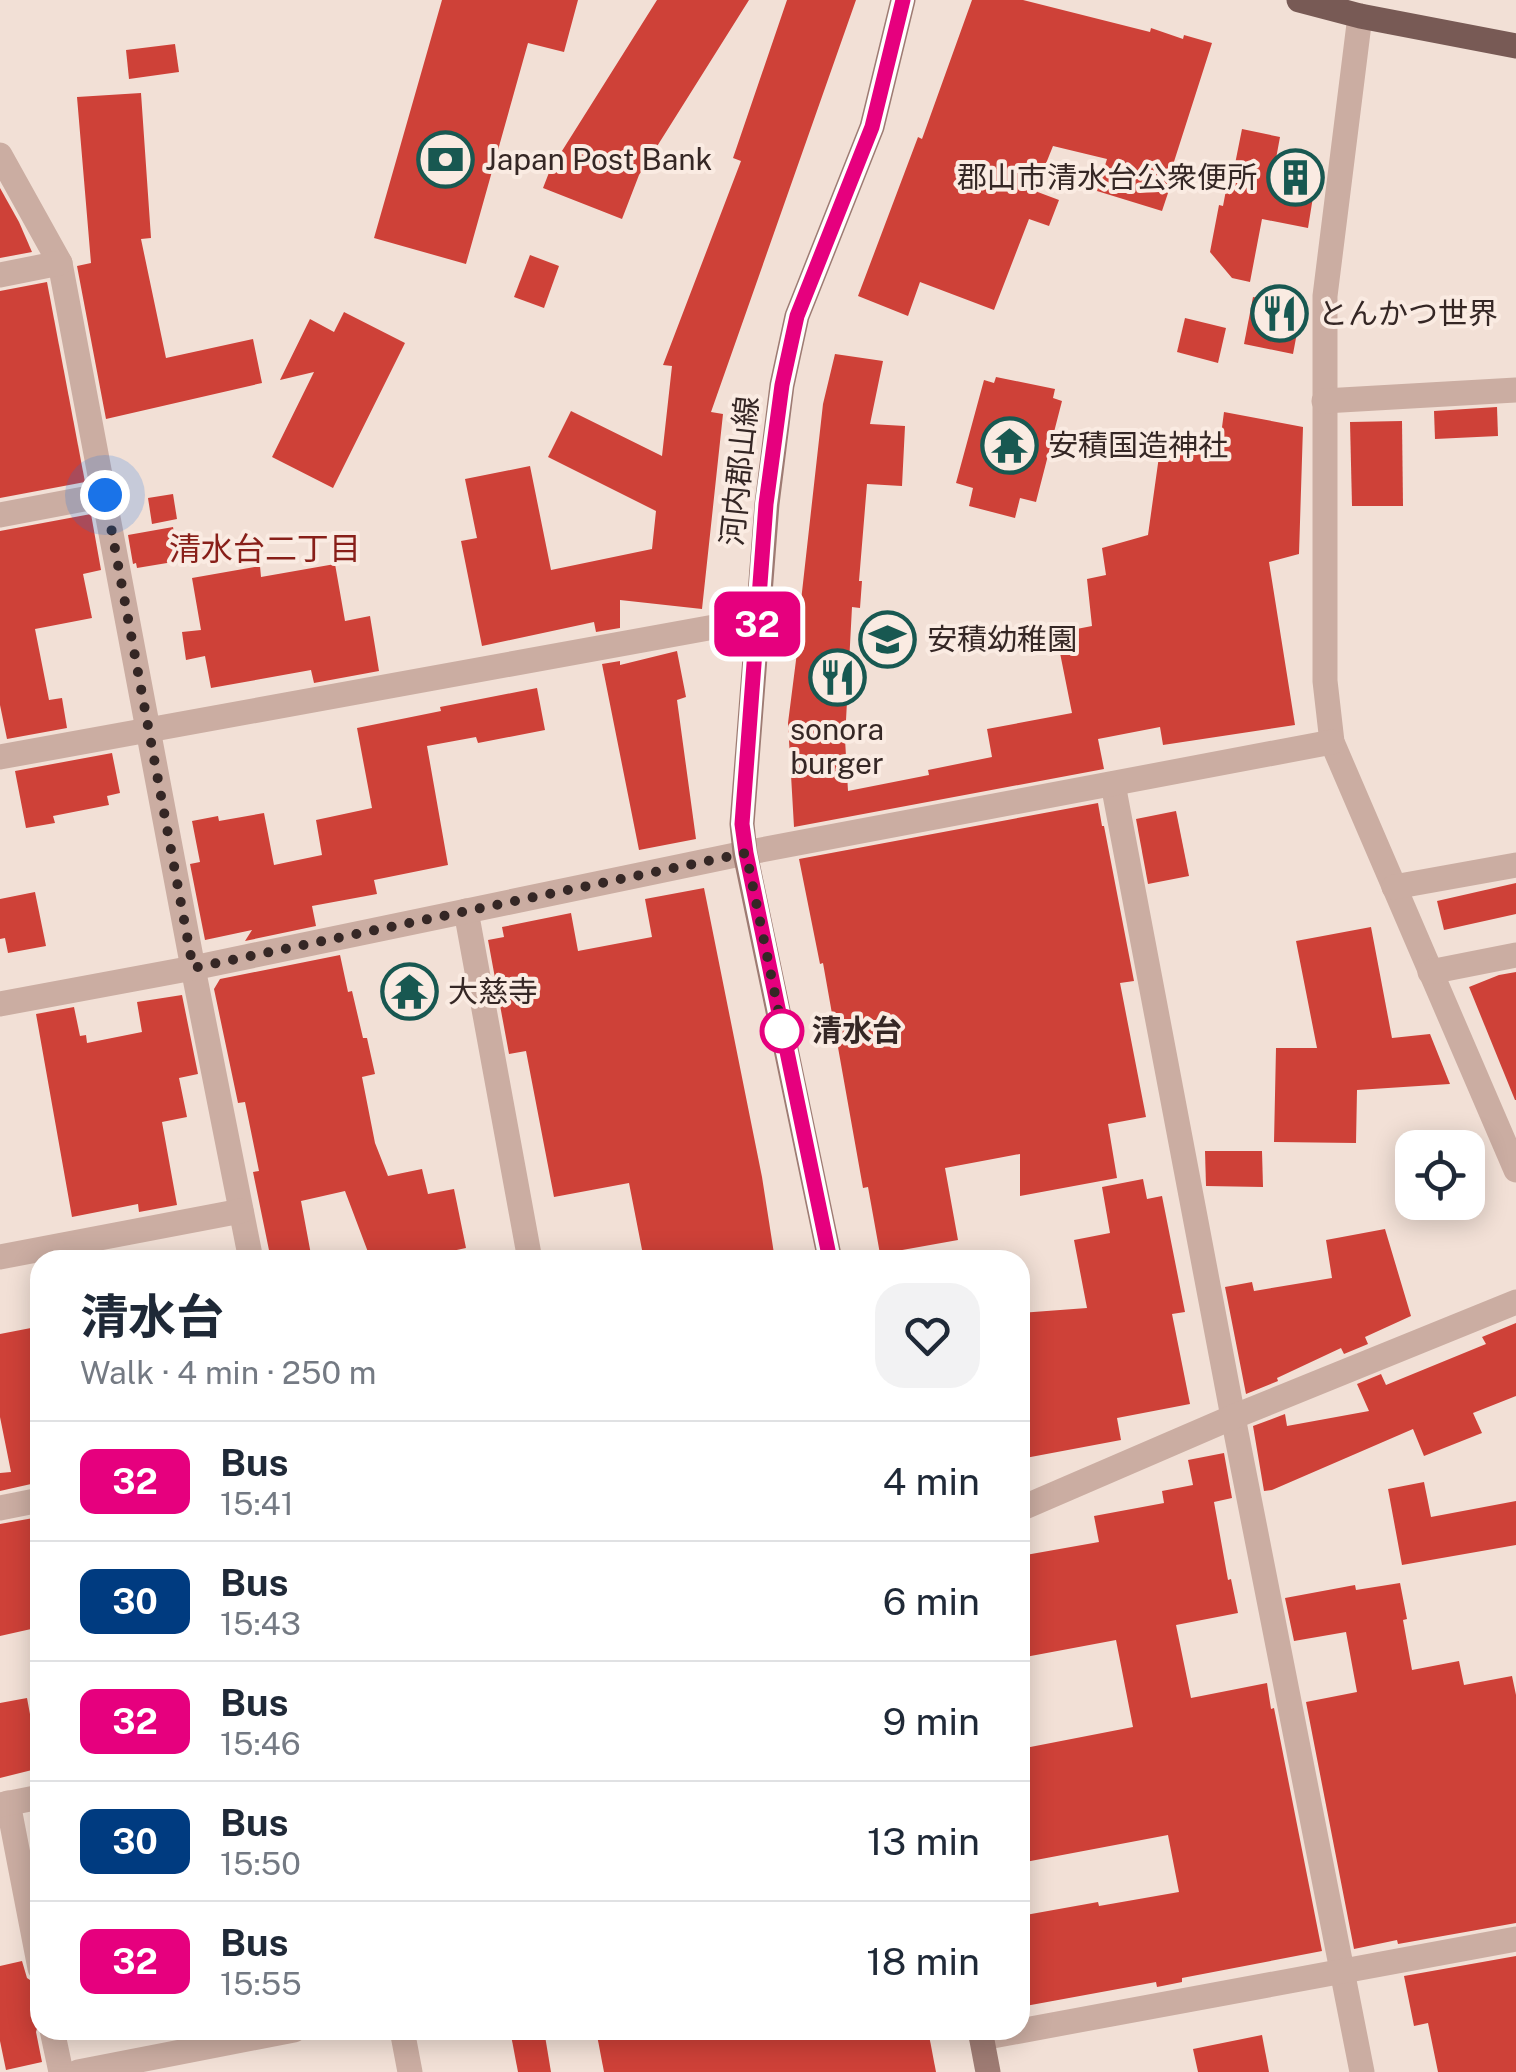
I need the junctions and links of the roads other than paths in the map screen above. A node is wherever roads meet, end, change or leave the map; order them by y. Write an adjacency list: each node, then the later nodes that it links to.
1 (903, 0): 12 (main road, 河内郡山線)
2 (1300, 0): 3 (main road)
3 (1360, 16): 4 (main road); 9 (street)
4 (1516, 46)
5 (0, 155): 6 (street)
6 (60, 263): 7 (street); 10 (street)
7 (0, 274)
8 (1516, 390): 9 (street)
9 (1324, 400): 14 (street)
10 (105, 495): 11 (street); 13 (street)
11 (0, 514)
12 (758, 620): 13 (street); 17 (main road, 河内郡山線)
13 (148, 730): 15 (street); 22 (street)
14 (1332, 742): 16 (street); 19 (street)
15 (0, 757)
16 (1112, 784): 17 (street); 34 (street)
17 (746, 853): 20 (street); 30 (main road, 河内郡山線)
18 (1516, 865): 19 (street)
19 (1394, 887): 23 (street)
20 (466, 912): 22 (street); 29 (street)
21 (1516, 955): 23 (street)
22 (193, 968): 24 (street); 26 (street)
23 (1430, 972): 25 (street)
24 (0, 1004)
25 (1516, 1170)
26 (241, 1211): 27 (street); 28 (street)
27 (37, 1250)
28 (249, 1250)
29 (528, 1250)
30 (828, 1250)
31 (30, 1251): 32 (street)
32 (0, 1257)
33 (1516, 1302): 34 (street)
34 (1233, 1418): 36 (street); 42 (street)
35 (30, 1502): 37 (street)
36 (1030, 1505)
37 (0, 1508)
38 (30, 1799): 39 (street)
39 (4, 1804): 40 (street)
40 (30, 1922)
41 (1516, 1940): 42 (street)
42 (1343, 1972): 43 (street); 52 (street)
43 (1030, 2026)
44 (54, 2040): 48 (street)
45 (243, 2040): 49 (street)
46 (404, 2040): 50 (street)
47 (982, 2040): 51 (main road)
48 (60, 2072)
49 (78, 2072)
50 (410, 2072)
51 (988, 2072)
52 (1362, 2072)

